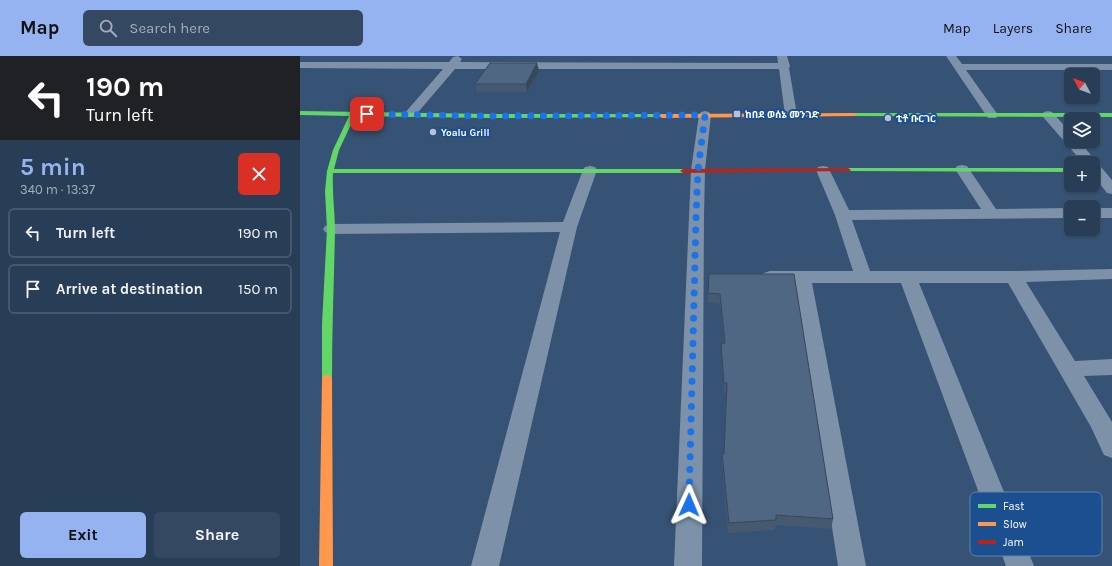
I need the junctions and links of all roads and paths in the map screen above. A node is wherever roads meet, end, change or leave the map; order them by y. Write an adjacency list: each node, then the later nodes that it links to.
1 (459, 56): 5 (street)
2 (951, 56): 6 (street)
3 (783, 61): 5 (street); 11 (street)
4 (300, 65): 5 (street)
5 (451, 65): 10 (street)
6 (959, 67): 7 (street); 13 (street)
7 (1112, 67)
8 (300, 113): 9 (street)
9 (353, 114): 10 (street); 23 (street)
10 (410, 114): 12 (street)
11 (792, 114): 12 (street); 13 (street)
12 (705, 115): 20 (street)
13 (992, 115): 14 (street)
14 (1048, 115): 15 (street); 16 (street)
15 (1112, 115)
16 (1084, 156)
17 (1100, 168): 24 (street)
18 (962, 169): 21 (street); 22 (street); 31 (street)
19 (590, 170): 20 (street); 23 (street); 32 (street)
20 (698, 170): 21 (street); 48 (street)
21 (823, 170): 30 (street)
22 (1064, 170)
23 (330, 171): 33 (street)
24 (1112, 171)
25 (1100, 175): 26 (street)
26 (1112, 190)
27 (1064, 213): 31 (street)
28 (1100, 213): 29 (street)
29 (1112, 213)
30 (843, 214): 31 (street); 35 (street)
31 (992, 214)
32 (569, 227): 33 (street); 47 (street)
33 (331, 229): 46 (street)
34 (1112, 274): 39 (street)
35 (863, 276): 37 (street); 38 (street)
36 (756, 277): 37 (street)
37 (802, 277): 49 (street)
38 (908, 277): 39 (street); 44 (street)
39 (1014, 278): 41 (street)
40 (1112, 367): 41 (street)
41 (1069, 368): 42 (street)
42 (1107, 425): 43 (street)
43 (1112, 448)
44 (991, 492)
45 (1016, 556): 50 (street)
46 (326, 566)
47 (485, 566)
48 (688, 566)
49 (852, 566)
50 (1020, 566)

